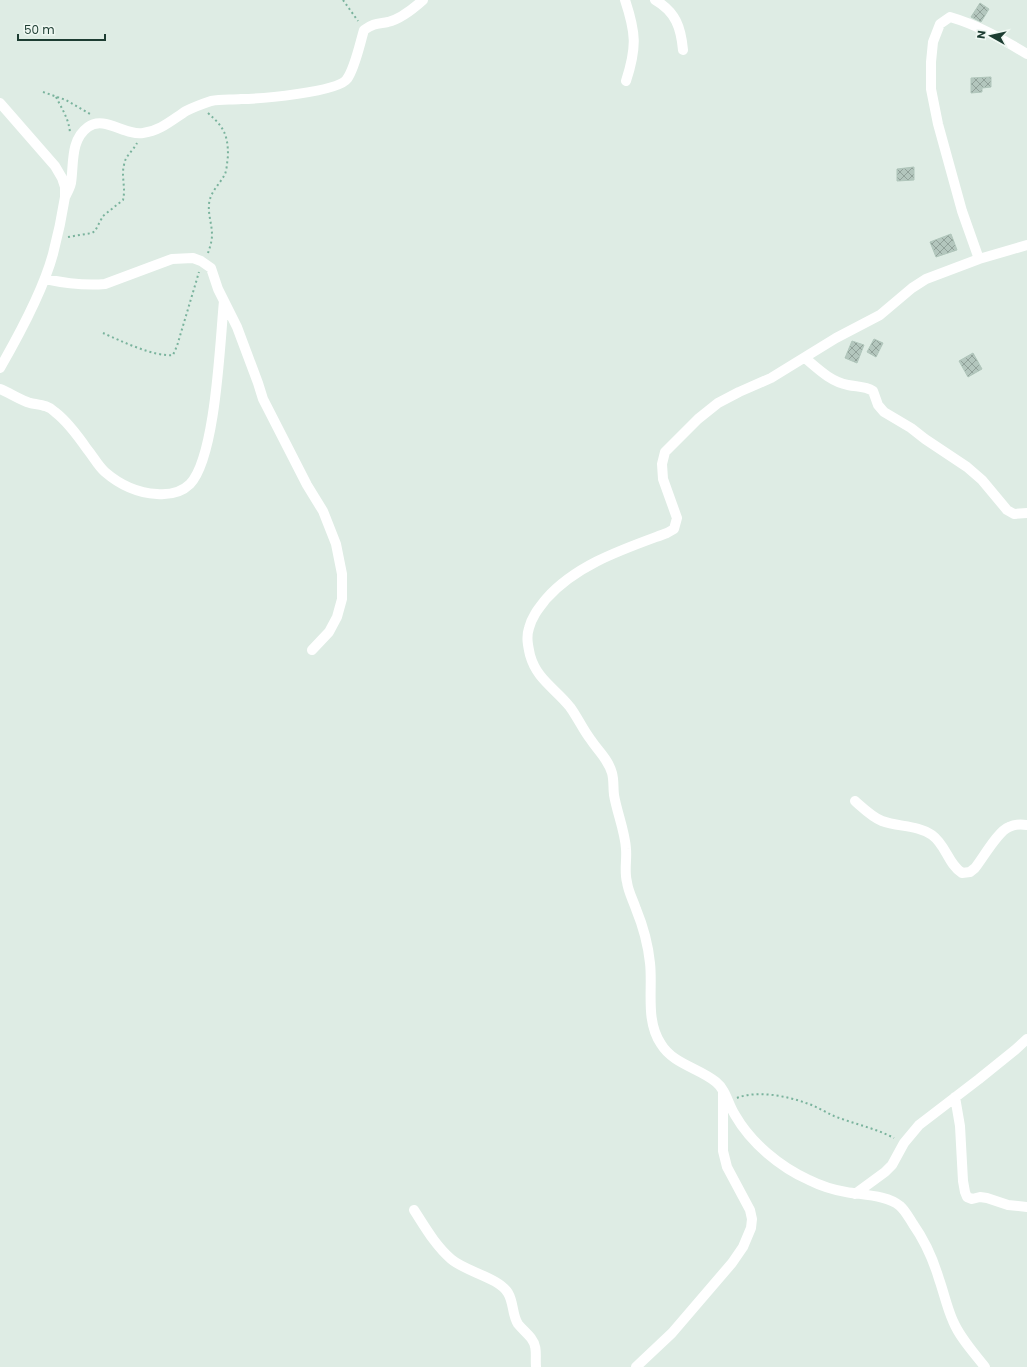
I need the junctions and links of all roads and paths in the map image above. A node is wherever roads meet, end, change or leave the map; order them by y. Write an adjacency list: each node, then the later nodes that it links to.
1 (342, 0): 5 (path)
2 (423, 0): 5 (street)
3 (625, 0): 8 (street)
4 (655, 0): 6 (street)
5 (364, 30): 12 (street)
6 (683, 50)
7 (1027, 54): 19 (street)
8 (626, 81)
9 (43, 92): 10 (path)
10 (56, 97): 13 (path); 15 (path)
11 (0, 103): 16 (street)
12 (198, 106): 14 (street); 20 (path)
13 (102, 123): 14 (street); 16 (street)
14 (136, 134): 17 (path)
15 (70, 136)
16 (65, 197): 17 (street)
17 (57, 240): 21 (street)
18 (1027, 245): 19 (street)
19 (979, 259): 24 (street)
20 (203, 262): 21 (street); 22 (street); 23 (path)
21 (45, 279): 25 (street)
22 (224, 299): 26 (street); 28 (street)
23 (103, 333)
24 (805, 358): 27 (street); 32 (street)
25 (0, 368)
26 (0, 389)
27 (1027, 513)
28 (312, 650)
29 (854, 801): 30 (street)
30 (1027, 825)
31 (1027, 1039): 33 (street)
32 (723, 1089): 34 (street); 40 (street)
33 (955, 1097): 35 (street); 37 (street)
34 (729, 1102): 35 (path); 36 (street)
35 (904, 1143): 36 (street)
36 (855, 1194): 41 (street)
37 (1027, 1207)
38 (414, 1210): 39 (street)
39 (536, 1367)
40 (636, 1367)
41 (985, 1367)

